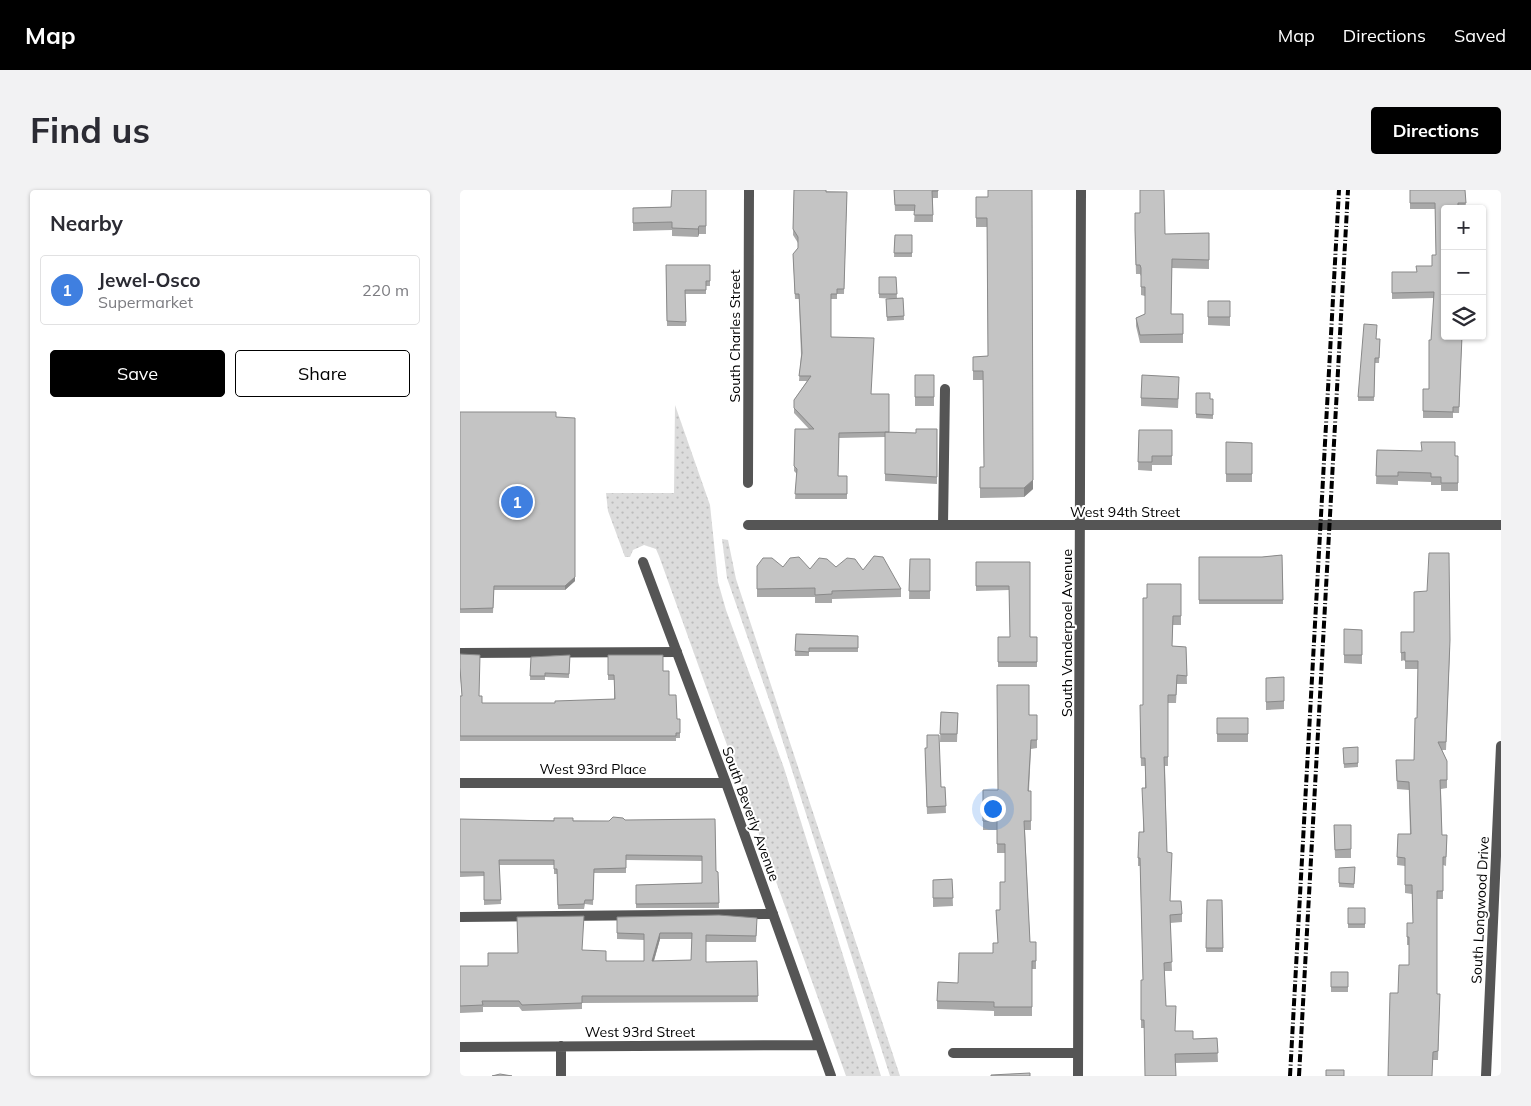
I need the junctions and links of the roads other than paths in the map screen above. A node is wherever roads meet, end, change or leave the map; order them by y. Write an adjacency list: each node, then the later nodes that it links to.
1 (749, 190): 4 (street, South Charles Street)
2 (1081, 190): 8 (street, South Vanderpoel Avenue)
3 (945, 389): 6 (street)
4 (748, 483)
5 (748, 524): 6 (street, West 94th Street)
6 (944, 525): 8 (street, West 94th Street)
7 (1501, 525): 8 (street, West 94th Street)
8 (1081, 526): 21 (street, South Vanderpoel Avenue)
9 (643, 562): 11 (street, South Beverly Avenue)
10 (460, 652): 11 (street)
11 (677, 652): 14 (street, South Beverly Avenue)
12 (1501, 746): 25 (street, South Longwood Drive)
13 (460, 783): 14 (street, West 93rd Place)
14 (726, 783): 15 (street, South Beverly Avenue)
15 (773, 914): 16 (street); 17 (street, South Beverly Avenue)
16 (460, 917)
17 (820, 1045): 18 (street, West 93rd Street); 23 (street, South Beverly Avenue)
18 (561, 1046): 19 (street, West 93rd Street); 22 (street)
19 (460, 1047)
20 (953, 1053): 21 (street)
21 (1078, 1053): 24 (street, South Vanderpoel Avenue)
22 (561, 1076)
23 (831, 1076)
24 (1078, 1076)
25 (1486, 1076)

